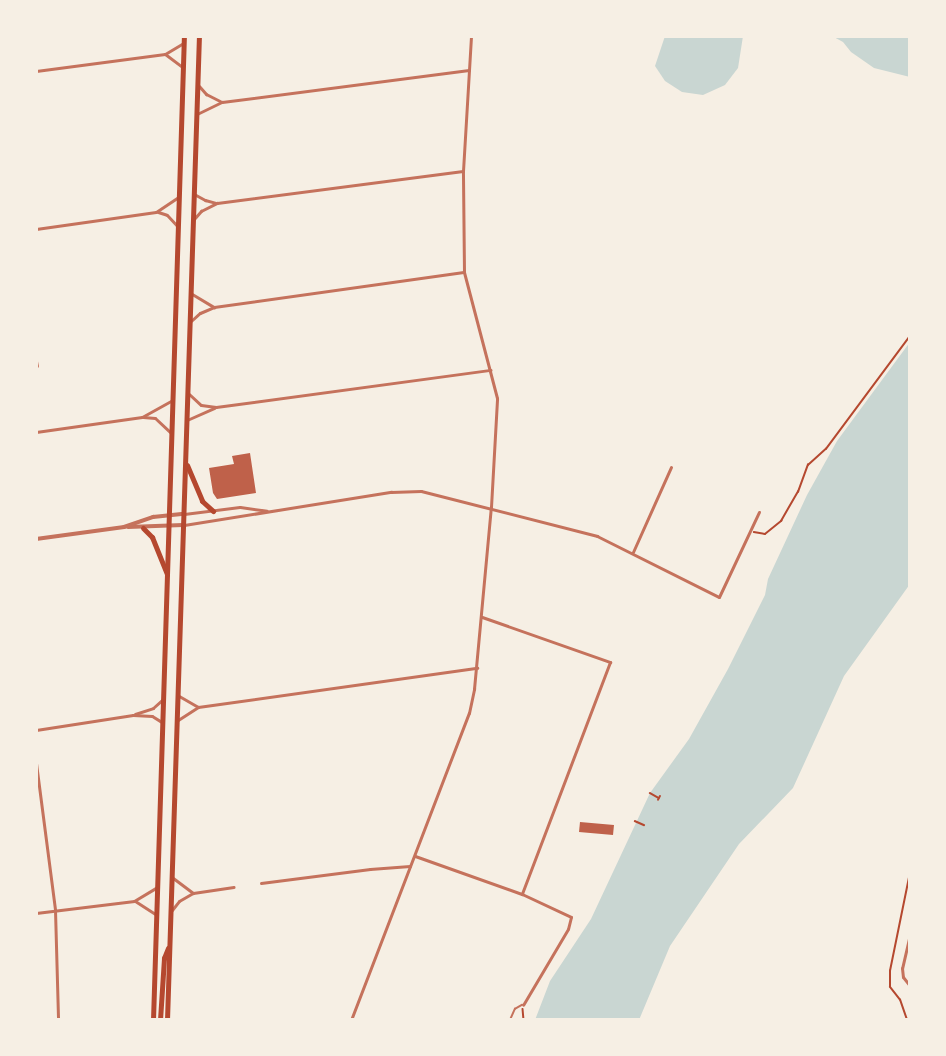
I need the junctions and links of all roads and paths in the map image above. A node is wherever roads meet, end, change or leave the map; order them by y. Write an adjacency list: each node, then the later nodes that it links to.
1 (199, 36): 8 (highway)
2 (471, 36): 6 (street)
3 (184, 39): 4 (street); 5 (highway)
4 (165, 54): 5 (street); 7 (street)
5 (183, 69): 13 (highway)
6 (469, 70): 9 (street); 11 (street)
7 (36, 71)
8 (197, 85): 9 (street); 10 (highway)
9 (222, 102): 10 (street)
10 (196, 114): 12 (highway)
11 (463, 171): 14 (street); 19 (street)
12 (194, 193): 14 (street); 16 (highway)
13 (179, 196): 15 (street); 17 (highway)
14 (217, 203): 16 (street)
15 (156, 212): 17 (street); 18 (street)
16 (193, 220): 20 (highway)
17 (178, 228): 28 (highway)
18 (36, 229)
19 (464, 272): 21 (street); 26 (street)
20 (191, 293): 21 (street); 22 (highway)
21 (214, 307): 22 (street)
22 (190, 321): 27 (highway)
23 (910, 336): 46 (path)
24 (36, 361): 25 (street)
25 (37, 366)
26 (491, 370): 29 (street); 36 (street)
27 (188, 393): 29 (street); 31 (highway)
28 (173, 400): 30 (street); 33 (highway)
29 (216, 407): 31 (street)
30 (142, 417): 32 (street); 33 (street)
31 (187, 420): 34 (highway)
32 (36, 432)
33 (172, 435): 41 (highway)
34 (186, 463): 38 (highway); 40 (highway)
35 (671, 467): 48 (street)
36 (491, 507): 37 (street); 48 (street); 50 (street)
37 (268, 511): 38 (street); 42 (street)
38 (213, 512): 40 (street)
39 (759, 512): 46 (street)
40 (184, 514): 41 (street); 42 (highway)
41 (169, 516): 43 (highway); 44 (street)
42 (184, 525): 43 (street); 52 (highway)
43 (169, 526): 45 (street); 49 (highway)
44 (124, 527): 45 (street); 47 (street)
45 (143, 528): 49 (highway)
46 (750, 531): 48 (street)
47 (36, 539)
48 (633, 552)
49 (168, 576): 53 (highway)
50 (482, 617): 51 (street); 76 (street)
51 (477, 668): 54 (street); 67 (street)
52 (179, 695): 54 (street); 56 (highway)
53 (164, 699): 55 (street); 57 (highway)
54 (198, 707): 56 (street)
55 (134, 715): 57 (street); 58 (street)
56 (178, 720): 60 (highway)
57 (164, 723): 68 (highway)
58 (36, 730)
59 (36, 763): 78 (street)
60 (176, 773): 68 (highway); 71 (highway)
61 (650, 793): 62 (path)
62 (659, 798)
63 (910, 810): 64 (path)
64 (910, 819)
65 (635, 821): 66 (path)
66 (644, 825)
67 (415, 856): 69 (street); 76 (street)
68 (158, 864): 73 (highway)
69 (410, 866): 72 (street); 90 (street)
70 (910, 873): 93 (path)
71 (173, 878): 75 (street); 79 (highway)
72 (261, 884)
73 (158, 887): 77 (street); 81 (highway)
74 (234, 887): 75 (street)
75 (193, 892): 79 (street)
76 (522, 894): 85 (street)
77 (134, 900): 78 (street); 81 (street)
78 (55, 910): 80 (street); 86 (street)
79 (172, 910): 83 (highway)
80 (36, 913)
81 (156, 915): 87 (highway)
82 (910, 934): 84 (street)
83 (170, 944): 88 (highway); 89 (highway)
84 (910, 986)
85 (523, 1005): 91 (lane); 92 (path)
86 (58, 1020)
87 (153, 1020)
88 (160, 1020)
89 (167, 1020)
90 (351, 1020)
91 (510, 1020)
92 (524, 1020)
93 (907, 1020)

